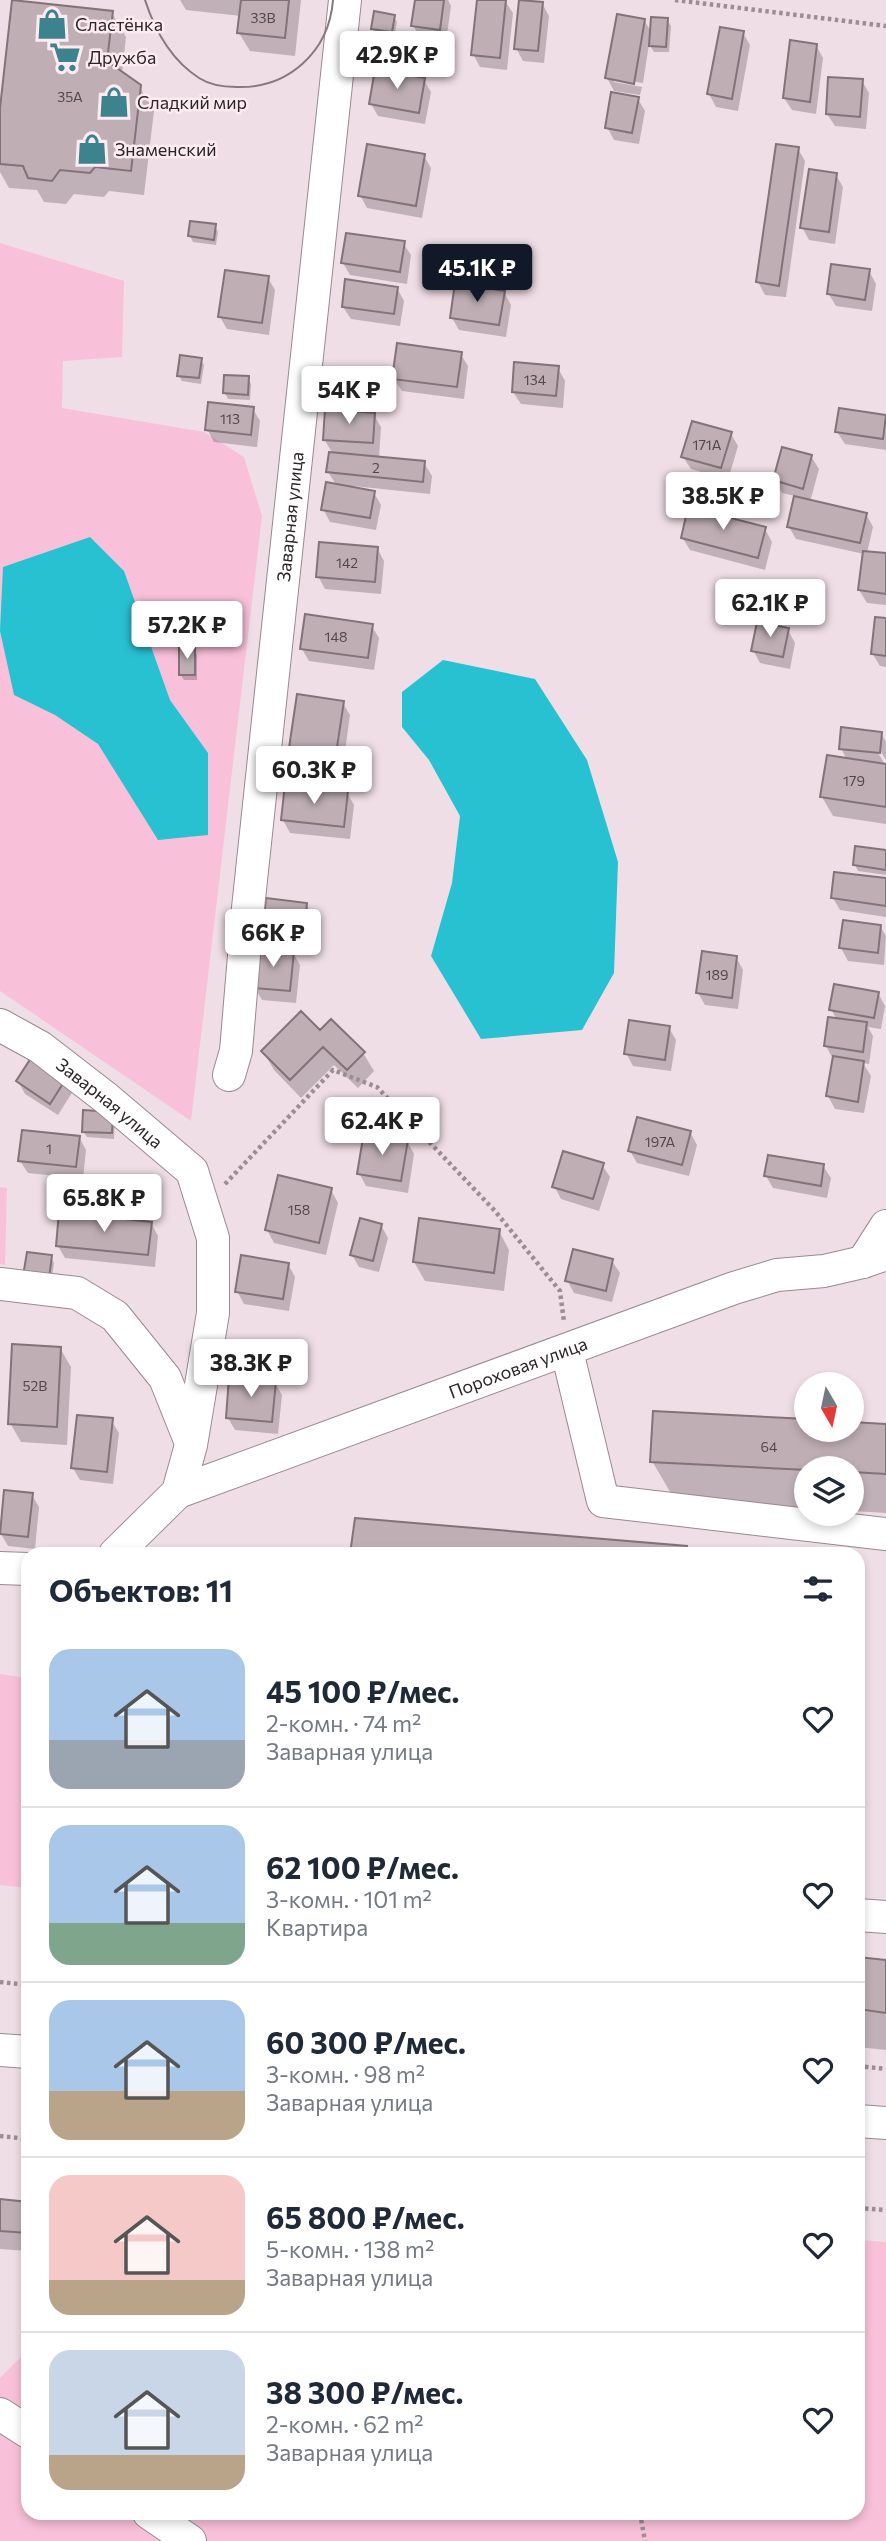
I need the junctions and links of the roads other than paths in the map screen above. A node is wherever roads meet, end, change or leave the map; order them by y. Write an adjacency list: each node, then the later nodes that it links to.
1 (345, 0): 3 (street, Заварная улица)
2 (0, 1025): 8 (street, Заварная улица)
3 (229, 1075)
4 (886, 1226): 5 (street, Пороховая улица)
5 (875, 1258): 7 (street, Пороховая улица)
6 (0, 1284): 8 (street)
7 (566, 1351): 9 (street, Пороховая улица); 10 (street)
8 (191, 1445): 9 (street, Заварная улица)
9 (178, 1492): 11 (street, Заварная улица)
10 (886, 1534)
11 (122, 1547)
12 (0, 1568): 13 (street)
13 (21, 1569)
14 (865, 1916): 15 (street)
15 (886, 1917)
16 (0, 2050): 17 (street)
17 (21, 2052)
18 (865, 2122): 19 (street)
19 (886, 2123)
20 (0, 2414): 21 (street)
21 (21, 2428)
22 (159, 2520): 23 (street)
23 (190, 2541)

